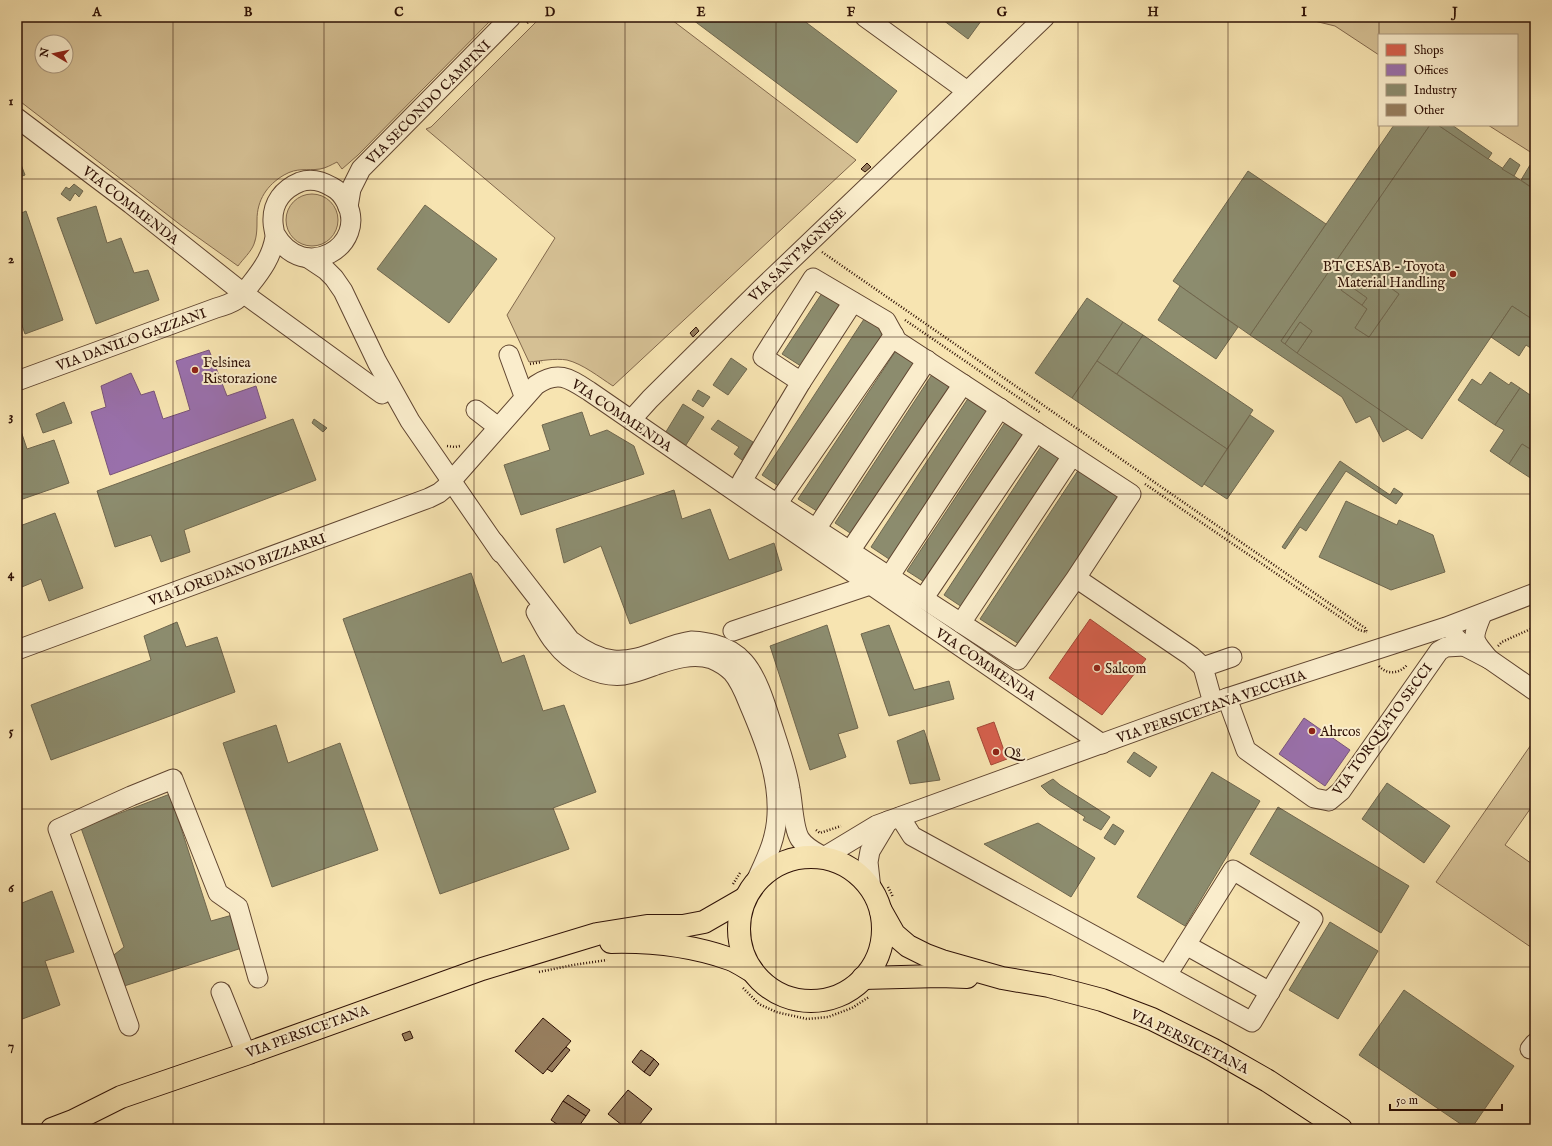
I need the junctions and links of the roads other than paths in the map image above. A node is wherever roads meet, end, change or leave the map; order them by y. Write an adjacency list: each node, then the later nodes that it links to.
1 (511, 17): 6 (street, VIA SECONDO CAMPINI)
2 (865, 17): 4 (street)
3 (1046, 17): 4 (street, VIA SANT'AGNESE)
4 (967, 91): 26 (street, VIA SANT'AGNESE)
5 (17, 118): 14 (street, VIA COMMENDA)
6 (361, 169): 7 (street, VIA SECONDO CAMPINI); 8 (street, VIA SECONDO CAMPINI)
7 (315, 180): 8 (street); 9 (street)
8 (348, 206): 10 (street)
9 (275, 234): 11 (street); 12 (street)
10 (344, 241): 11 (street); 13 (street)
11 (304, 258): 12 (street); 13 (street)
12 (264, 268): 14 (street)
13 (343, 291): 30 (street)
14 (244, 293): 19 (street, VIA DANILO GAZZANI); 22 (street, VIA COMMENDA)
15 (853, 302): 16 (street); 20 (street); 20 (street)
16 (894, 335): 18 (street); 31 (street)
17 (509, 355): 23 (street)
18 (927, 360): 21 (street); 32 (street)
19 (17, 381)
20 (801, 382): 31 (street)
21 (963, 384): 24 (street); 34 (street)
22 (382, 394)
23 (524, 396): 26 (street, VIA COMMENDA); 27 (street, VIA COMMENDA)
24 (1000, 408): 28 (street); 35 (street)
25 (476, 410): 27 (street)
26 (631, 420): 37 (street, VIA COMMENDA)
27 (498, 427): 30 (street, VIA COMMENDA)
28 (1036, 432): 29 (street); 39 (street)
29 (1072, 456): 36 (street); 41 (street)
30 (451, 480): 33 (street); 45 (street, VIA LOREDANO BIZZARRI)
31 (777, 504): 32 (street)
32 (816, 529): 34 (street)
33 (494, 542): 53 (street); 55 (street)
34 (850, 551): 35 (street)
35 (890, 577): 39 (street)
36 (1076, 578): 41 (street); 48 (street)
37 (870, 585): 43 (street); 51 (street, VIA COMMENDA)
38 (1535, 593): 40 (street, VIA PERSICETANA VECCHIA)
39 (923, 599): 41 (street)
40 (1482, 614): 42 (street, VIA PERSICETANA VECCHIA); 46 (street)
41 (961, 623)
42 (1446, 627): 44 (street); 50 (street, VIA PERSICETANA VECCHIA)
43 (733, 630)
44 (1464, 646): 46 (street); 50 (street, VIA TORQUATO SECCI)
45 (17, 650)
46 (1493, 654): 49 (street)
47 (1232, 657): 48 (street)
48 (1203, 667): 50 (street, VIA TORQUATO SECCI)
49 (1535, 691)
50 (1220, 701): 51 (street, VIA PERSICETANA VECCHIA)
51 (1102, 744): 52 (street, VIA PERSICETANA VECCHIA)
52 (886, 822): 53 (street, VIA PERSICETANA VECCHIA); 54 (street); 59 (street)
53 (824, 857): 54 (main road, VIA PERSICETANA); 55 (main road, VIA PERSICETANA)
54 (878, 885): 56 (main road, VIA PERSICETANA)
55 (750, 890): 57 (main road, VIA PERSICETANA); 62 (main road)
56 (888, 906): 61 (main road, VIA PERSICETANA); 63 (main road)
57 (566, 944): 62 (main road, VIA PERSICETANA); 67 (main road, VIA PERSICETANA)
58 (1186, 945): 59 (street); 65 (street); 65 (street)
59 (1167, 975): 65 (street)
60 (258, 978): 66 (street)
61 (1002, 978): 63 (main road, VIA PERSICETANA); 69 (main road, VIA PERSICETANA)
62 (747, 979): 63 (main road)
63 (868, 986)
64 (221, 992): 67 (street)
65 (1270, 992)
66 (129, 1026)
67 (246, 1054): 68 (main road, VIA PERSICETANA)
68 (52, 1129)
69 (1341, 1129)

